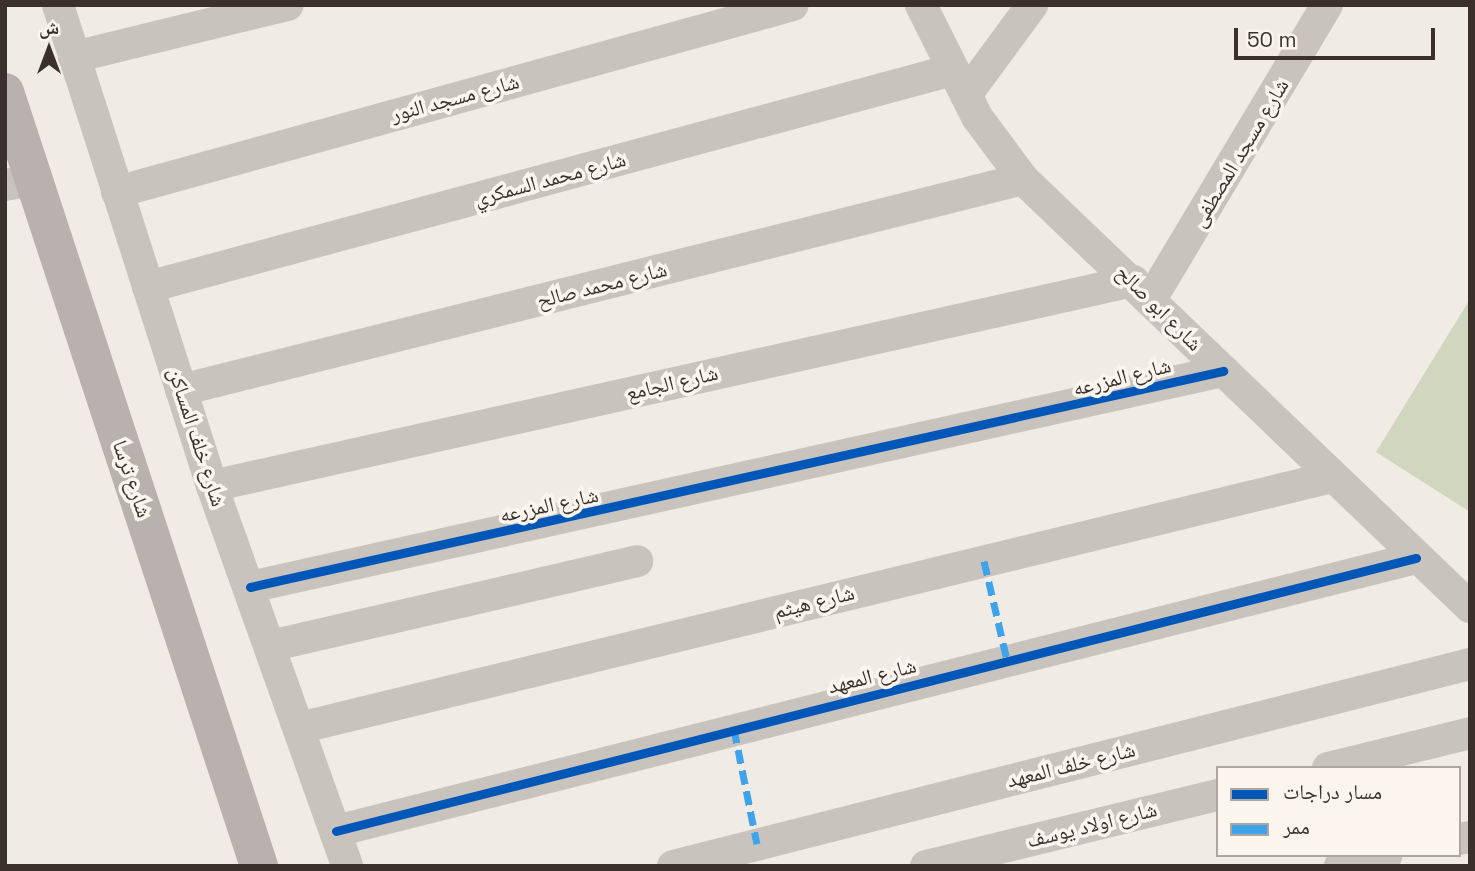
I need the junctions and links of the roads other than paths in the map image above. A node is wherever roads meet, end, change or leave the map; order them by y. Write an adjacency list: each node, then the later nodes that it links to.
1 (58, 5): 7 (street, شارع خلف المساكن)
2 (288, 5): 7 (street)
3 (793, 5): 12 (street, شارع مسجد النور)
4 (921, 5): 8 (street, شارع ابو صالح)
5 (1032, 5): 8 (street)
6 (1327, 5): 14 (street, شارع مسجد المصطفى)
7 (74, 57): 12 (street, شارع خلف المساكن)
8 (959, 83): 10 (street, شارع ابو صالح); 13 (street, شارع محمد السمكري)
9 (5, 92): 11 (main road, شارع ترسا)
10 (1024, 179): 14 (street, شارع ابو صالح); 16 (street, شارع محمد صالح)
11 (18, 182): 31 (main road, شارع ترسا)
12 (117, 192): 13 (street, شارع خلف المساكن)
13 (148, 288): 16 (street, شارع خلف المساكن)
14 (1142, 290): 15 (street, شارع ابو صالح); 18 (street, شارع الجامع)
15 (1223, 371): 17 (street, شارع ابو صالح); 21 (street, شارع المزرعه)
16 (181, 390): 18 (street, شارع خلف المساكن)
17 (1328, 478): 19 (street, شارع ابو صالح); 25 (street, شارع هيثم)
18 (212, 486): 21 (street, شارع خلف المساكن)
19 (1416, 558): 22 (street, شارع ابو صالح); 29 (street, شارع المعهد)
20 (637, 561): 23 (street)
21 (250, 587): 23 (street, شارع خلف المساكن)
22 (1470, 607)
23 (270, 646): 25 (street, شارع خلف المساكن)
24 (1470, 664): 33 (street, شارع خلف المعهد)
25 (299, 728): 29 (street, شارع خلف المساكن)
26 (1470, 733): 27 (street)
27 (1336, 766)
28 (1216, 795): 34 (street, شارع اولاد يوسف)
29 (336, 831): 32 (street, شارع خلف المساكن)
30 (1378, 857): 35 (street)
31 (259, 866)
32 (347, 866)
33 (673, 866)
34 (926, 866)
35 (1340, 866)

